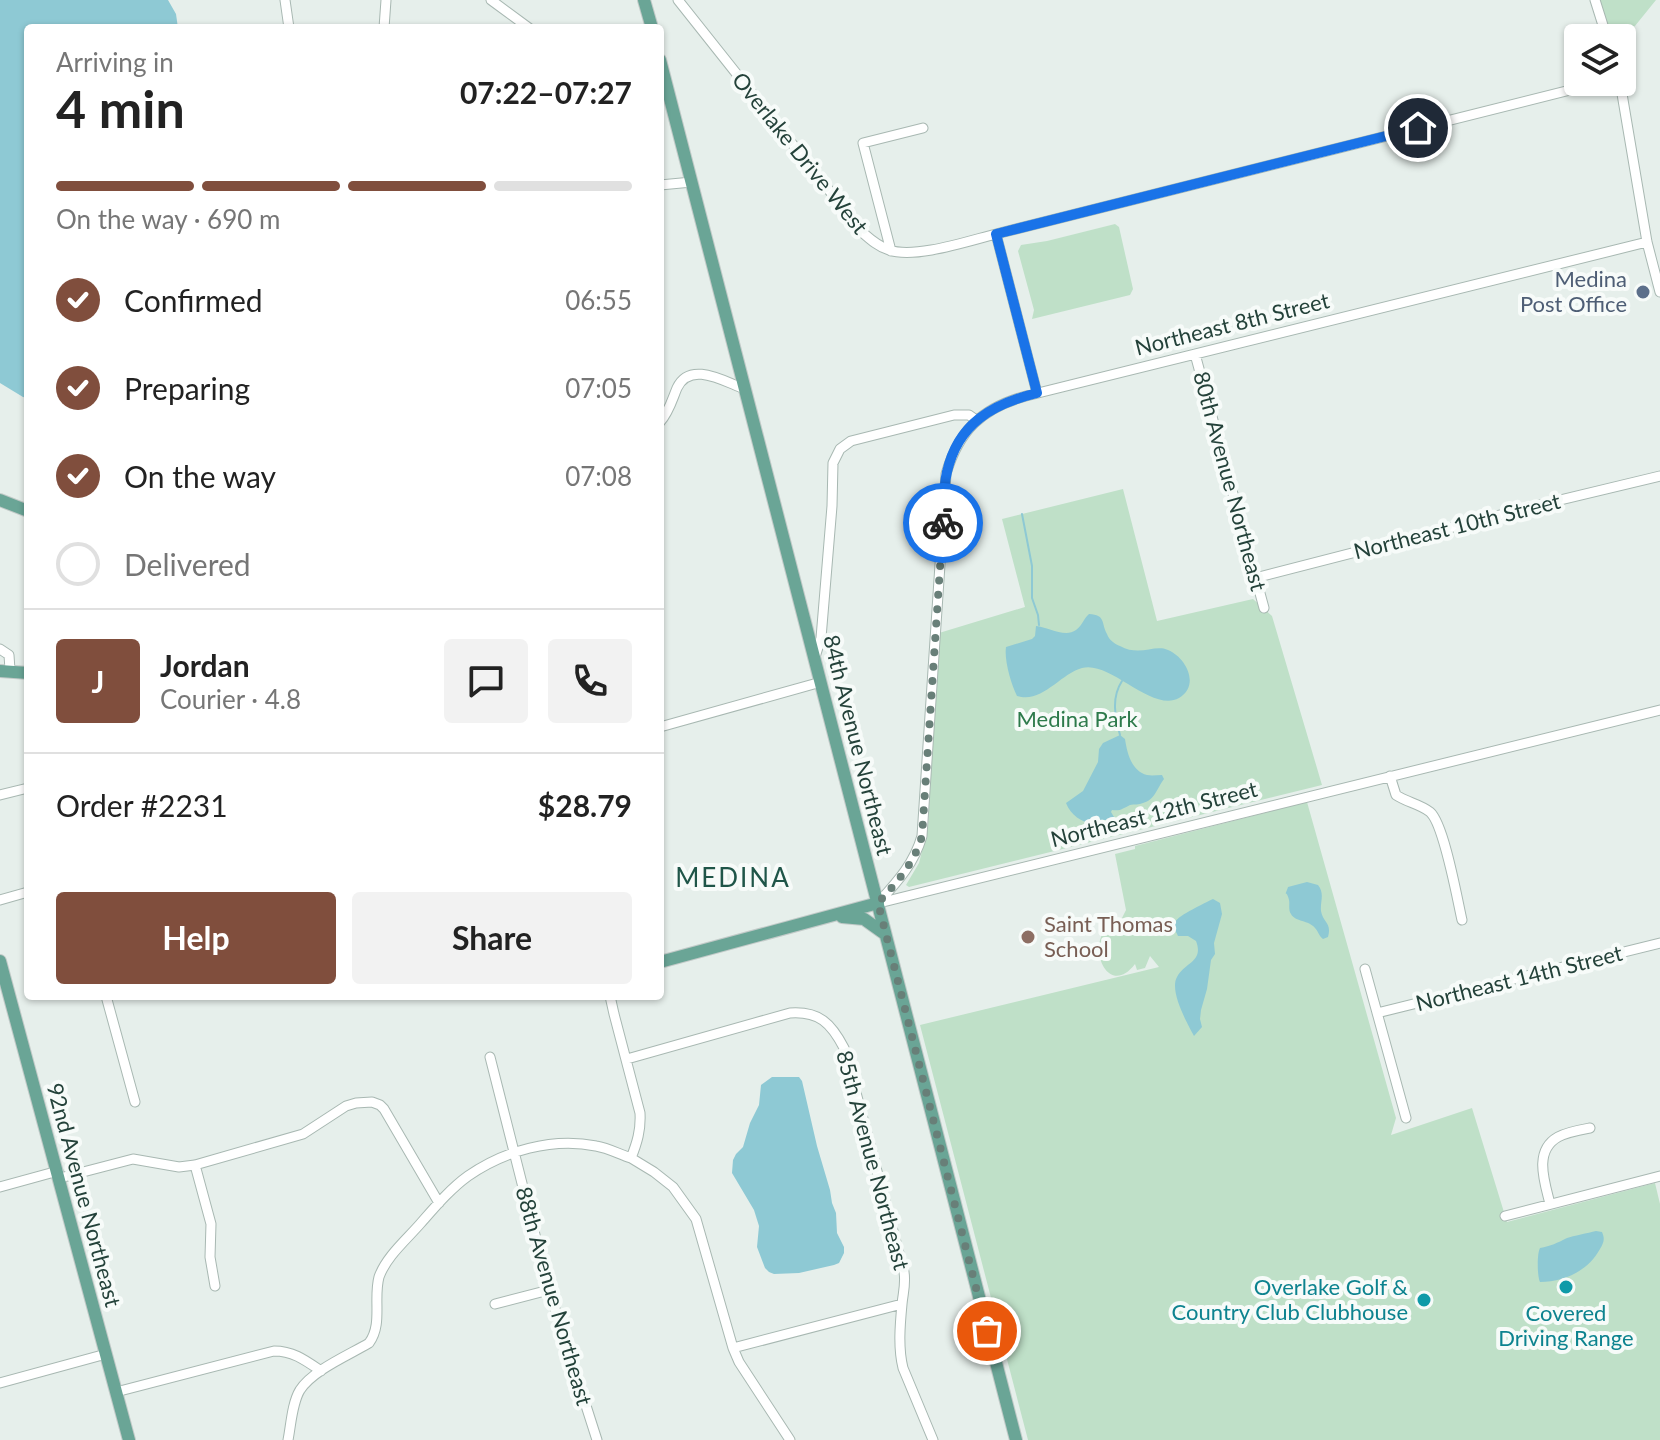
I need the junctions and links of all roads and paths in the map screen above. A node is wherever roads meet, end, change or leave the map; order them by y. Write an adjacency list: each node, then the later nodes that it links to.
1 (285, 0): 7 (street)
2 (491, 0): 9 (street)
3 (678, 0): 20 (street, Overlake Drive West)
4 (1595, 0): 11 (street)
5 (645, 1): 10 (main road)
6 (383, 2): 8 (street)
7 (288, 24)
8 (384, 24)
9 (524, 24)
10 (651, 24)
11 (1603, 24)
12 (664, 75): 16 (main road, 84th Avenue Northeast)
13 (1564, 92): 18 (street, Overlake Drive West)
14 (1622, 96): 19 (street)
15 (923, 128): 20 (street)
16 (692, 182): 17 (street); 23 (main road, 84th Avenue Northeast)
17 (664, 185)
18 (996, 234): 20 (street, Overlake Drive West); 24 (street)
19 (1647, 242): 21 (street); 22 (street, Northeast 8th Street)
20 (891, 251)
21 (1660, 292)
22 (1195, 354): 24 (street, Northeast 8th Street); 30 (street, 80th Avenue Northeast)
23 (745, 389): 25 (street); 33 (main road, 84th Avenue Northeast)
24 (1037, 393): 26 (street, Northeast 8th Street)
25 (664, 417)
26 (976, 420): 33 (street); 41 (street)
27 (1660, 476): 30 (street, Northeast 10th Street)
28 (0, 500): 29 (main road)
29 (24, 509)
30 (1255, 578): 31 (street, 80th Avenue Northeast)
31 (1264, 608)
32 (0, 649): 34 (street)
33 (815, 657): 35 (main road, 84th Avenue Northeast)
34 (5, 671)
35 (821, 682): 37 (street); 45 (main road, 84th Avenue Northeast)
36 (1660, 710): 38 (street, Northeast 12th Street)
37 (664, 726)
38 (1390, 776): 43 (street, Northeast 12th Street); 47 (street)
39 (24, 789): 40 (street)
40 (0, 795)
41 (901, 877): 43 (street); 45 (street)
42 (24, 893): 44 (street)
43 (916, 894): 45 (street, Northeast 12th Street)
44 (0, 900)
45 (878, 903): 46 (main road, Northeast 12th Street); 48 (main road, 84th Avenue Northeast)
46 (831, 916): 48 (main road); 51 (main road, Northeast 12th Street)
47 (1462, 920)
48 (885, 934): 84 (main road, 84th Avenue Northeast)
49 (1660, 943): 55 (street, Northeast 14th Street)
50 (0, 961): 64 (main road, 92nd Avenue Northeast)
51 (664, 961)
52 (1365, 969): 55 (street)
53 (107, 1000): 58 (street)
54 (611, 1000): 57 (street)
55 (1377, 1013): 59 (street)
56 (490, 1057): 61 (street, 88th Avenue Northeast)
57 (627, 1059): 62 (street); 73 (street, 85th Avenue Northeast)
58 (135, 1102)
59 (1406, 1118)
60 (1590, 1128): 68 (street)
61 (514, 1152): 62 (street); 67 (street); 71 (street, 88th Avenue Northeast)
62 (631, 1158): 74 (street)
63 (195, 1165): 64 (street); 67 (street); 70 (street)
64 (59, 1174): 66 (street); 75 (main road, 92nd Avenue Northeast)
65 (1660, 1176): 68 (street)
66 (0, 1187)
67 (439, 1203): 76 (street)
68 (1550, 1204): 69 (street)
69 (1505, 1216)
70 (215, 1286)
71 (549, 1290): 72 (street); 81 (street, 88th Avenue Northeast)
72 (495, 1304)
73 (902, 1304): 74 (street); 83 (street, 85th Avenue Northeast)
74 (733, 1348): 82 (street)
75 (106, 1354): 77 (street); 78 (main road, 92nd Avenue Northeast)
76 (321, 1371): 78 (street); 80 (street)
77 (0, 1383)
78 (116, 1392): 79 (main road, 92nd Avenue Northeast)
79 (129, 1440)
80 (288, 1440)
81 (597, 1440)
82 (790, 1440)
83 (933, 1440)
84 (1016, 1440)

